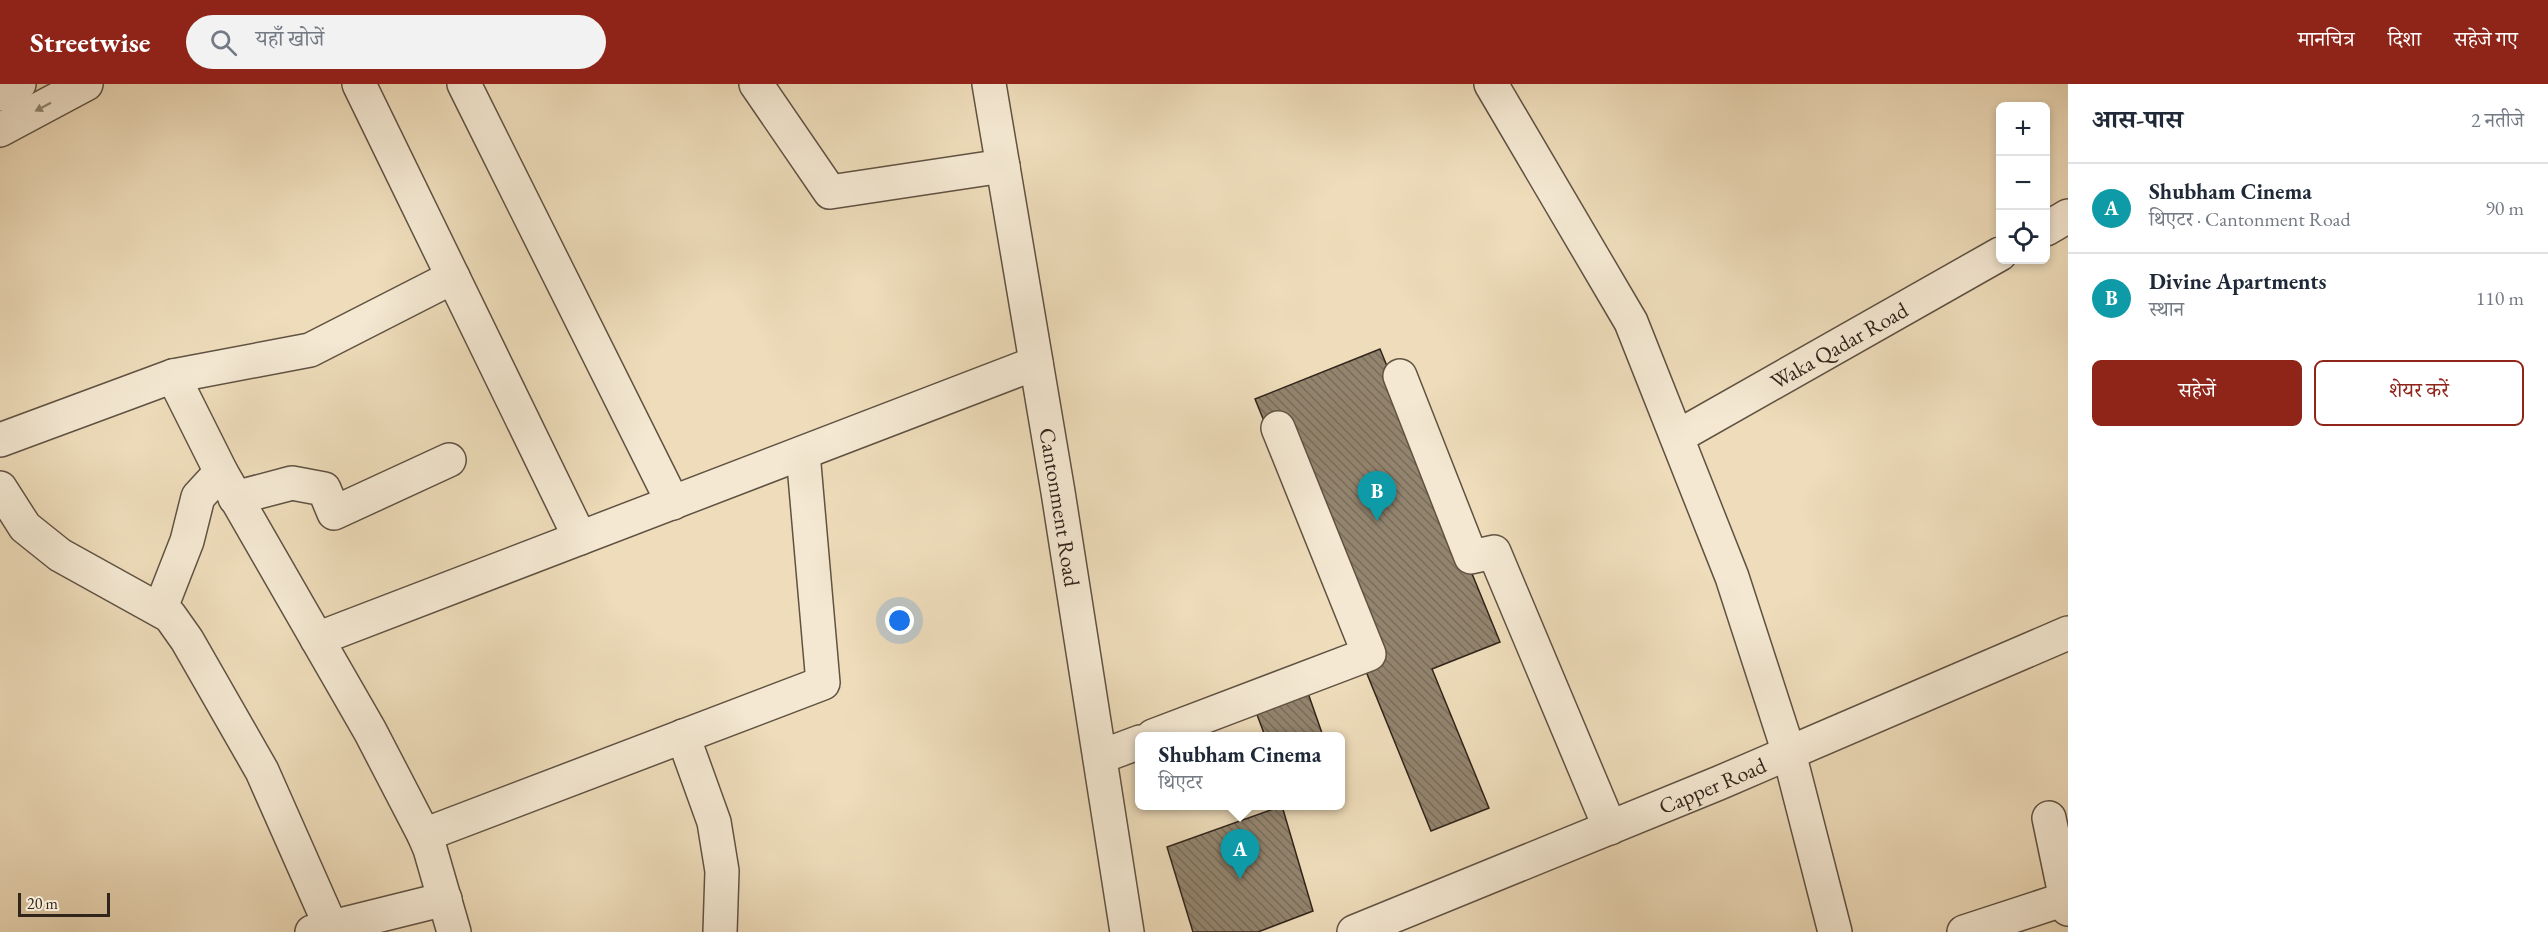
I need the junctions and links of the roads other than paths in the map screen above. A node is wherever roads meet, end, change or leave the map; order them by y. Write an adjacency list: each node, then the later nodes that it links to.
1 (19, 84): 8 (street)
2 (86, 84): 9 (street, one-way to 9)
3 (359, 84): 14 (street)
4 (464, 84): 25 (street)
5 (756, 84): 10 (street)
6 (989, 84): 10 (street, Cantonment Road)
7 (1491, 84): 19 (street)
8 (0, 94)
9 (0, 130)
10 (1003, 166): 15 (street, Cantonment Road)
11 (2068, 216): 12 (street)
12 (2050, 227)
13 (1996, 257): 19 (street, Waka Qadar Road)
14 (453, 278): 16 (street); 26 (street)
15 (1036, 363): 21 (street); 34 (street, Cantonment Road)
16 (174, 376): 20 (street); 23 (street)
17 (1400, 376): 36 (street)
18 (1278, 429): 30 (street)
19 (1677, 437): 33 (street)
20 (0, 440)
21 (803, 453): 25 (street); 31 (street)
22 (449, 460): 23 (street)
23 (228, 485): 27 (street); 29 (street)
24 (0, 488): 27 (street)
25 (673, 503): 26 (street)
26 (580, 538): 29 (street)
27 (160, 610): 40 (street)
28 (2068, 633): 33 (street, Capper Road)
29 (317, 639): 37 (street)
30 (1164, 732)
31 (683, 736): 37 (street); 42 (street)
32 (1135, 743): 34 (street)
33 (1789, 753): 36 (street, Capper Road); 45 (street)
34 (1100, 757): 43 (street, Cantonment Road)
35 (2049, 818): 39 (street)
36 (1610, 828): 44 (street, Capper Road)
37 (424, 835): 38 (street)
38 (445, 899): 40 (street); 41 (street)
39 (2067, 902): 46 (street)
40 (322, 930)
41 (454, 932)
42 (720, 932)
43 (1127, 932)
44 (1354, 932)
45 (1835, 932)
46 (1964, 932)

